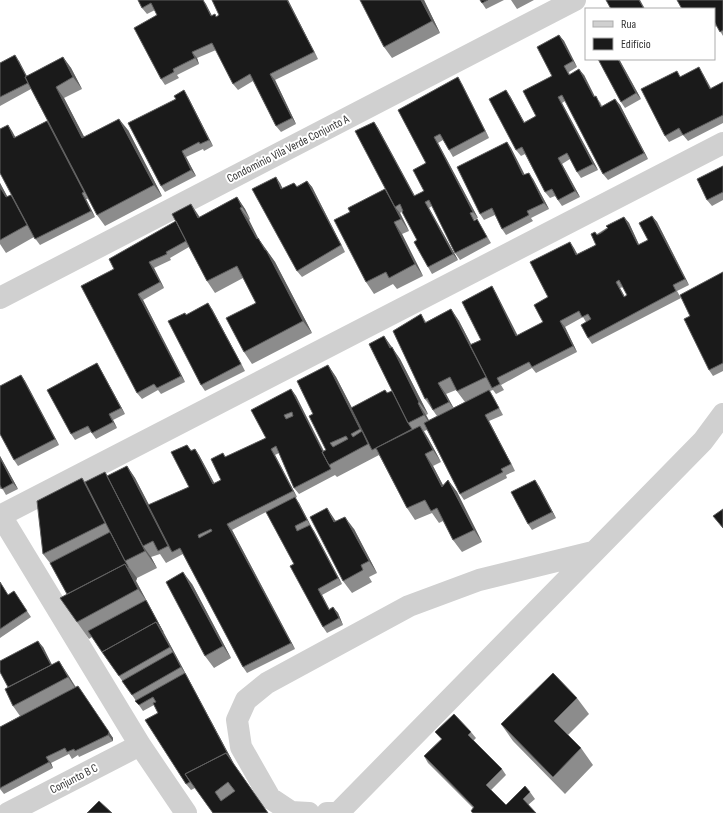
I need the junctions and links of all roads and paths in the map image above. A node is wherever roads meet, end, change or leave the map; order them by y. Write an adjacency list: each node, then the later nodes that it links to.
1 (575, 0): 3 (street, Condomínio Vila Verde Conjunto A)
2 (723, 143): 5 (street)
3 (0, 298)
4 (723, 414): 6 (street)
5 (0, 516): 7 (street)
6 (593, 552): 8 (street); 11 (street)
7 (140, 745): 9 (street, Conjunto B C); 10 (street)
8 (353, 807): 12 (street)
9 (8, 813)
10 (186, 813)
11 (308, 813)
12 (327, 813)

